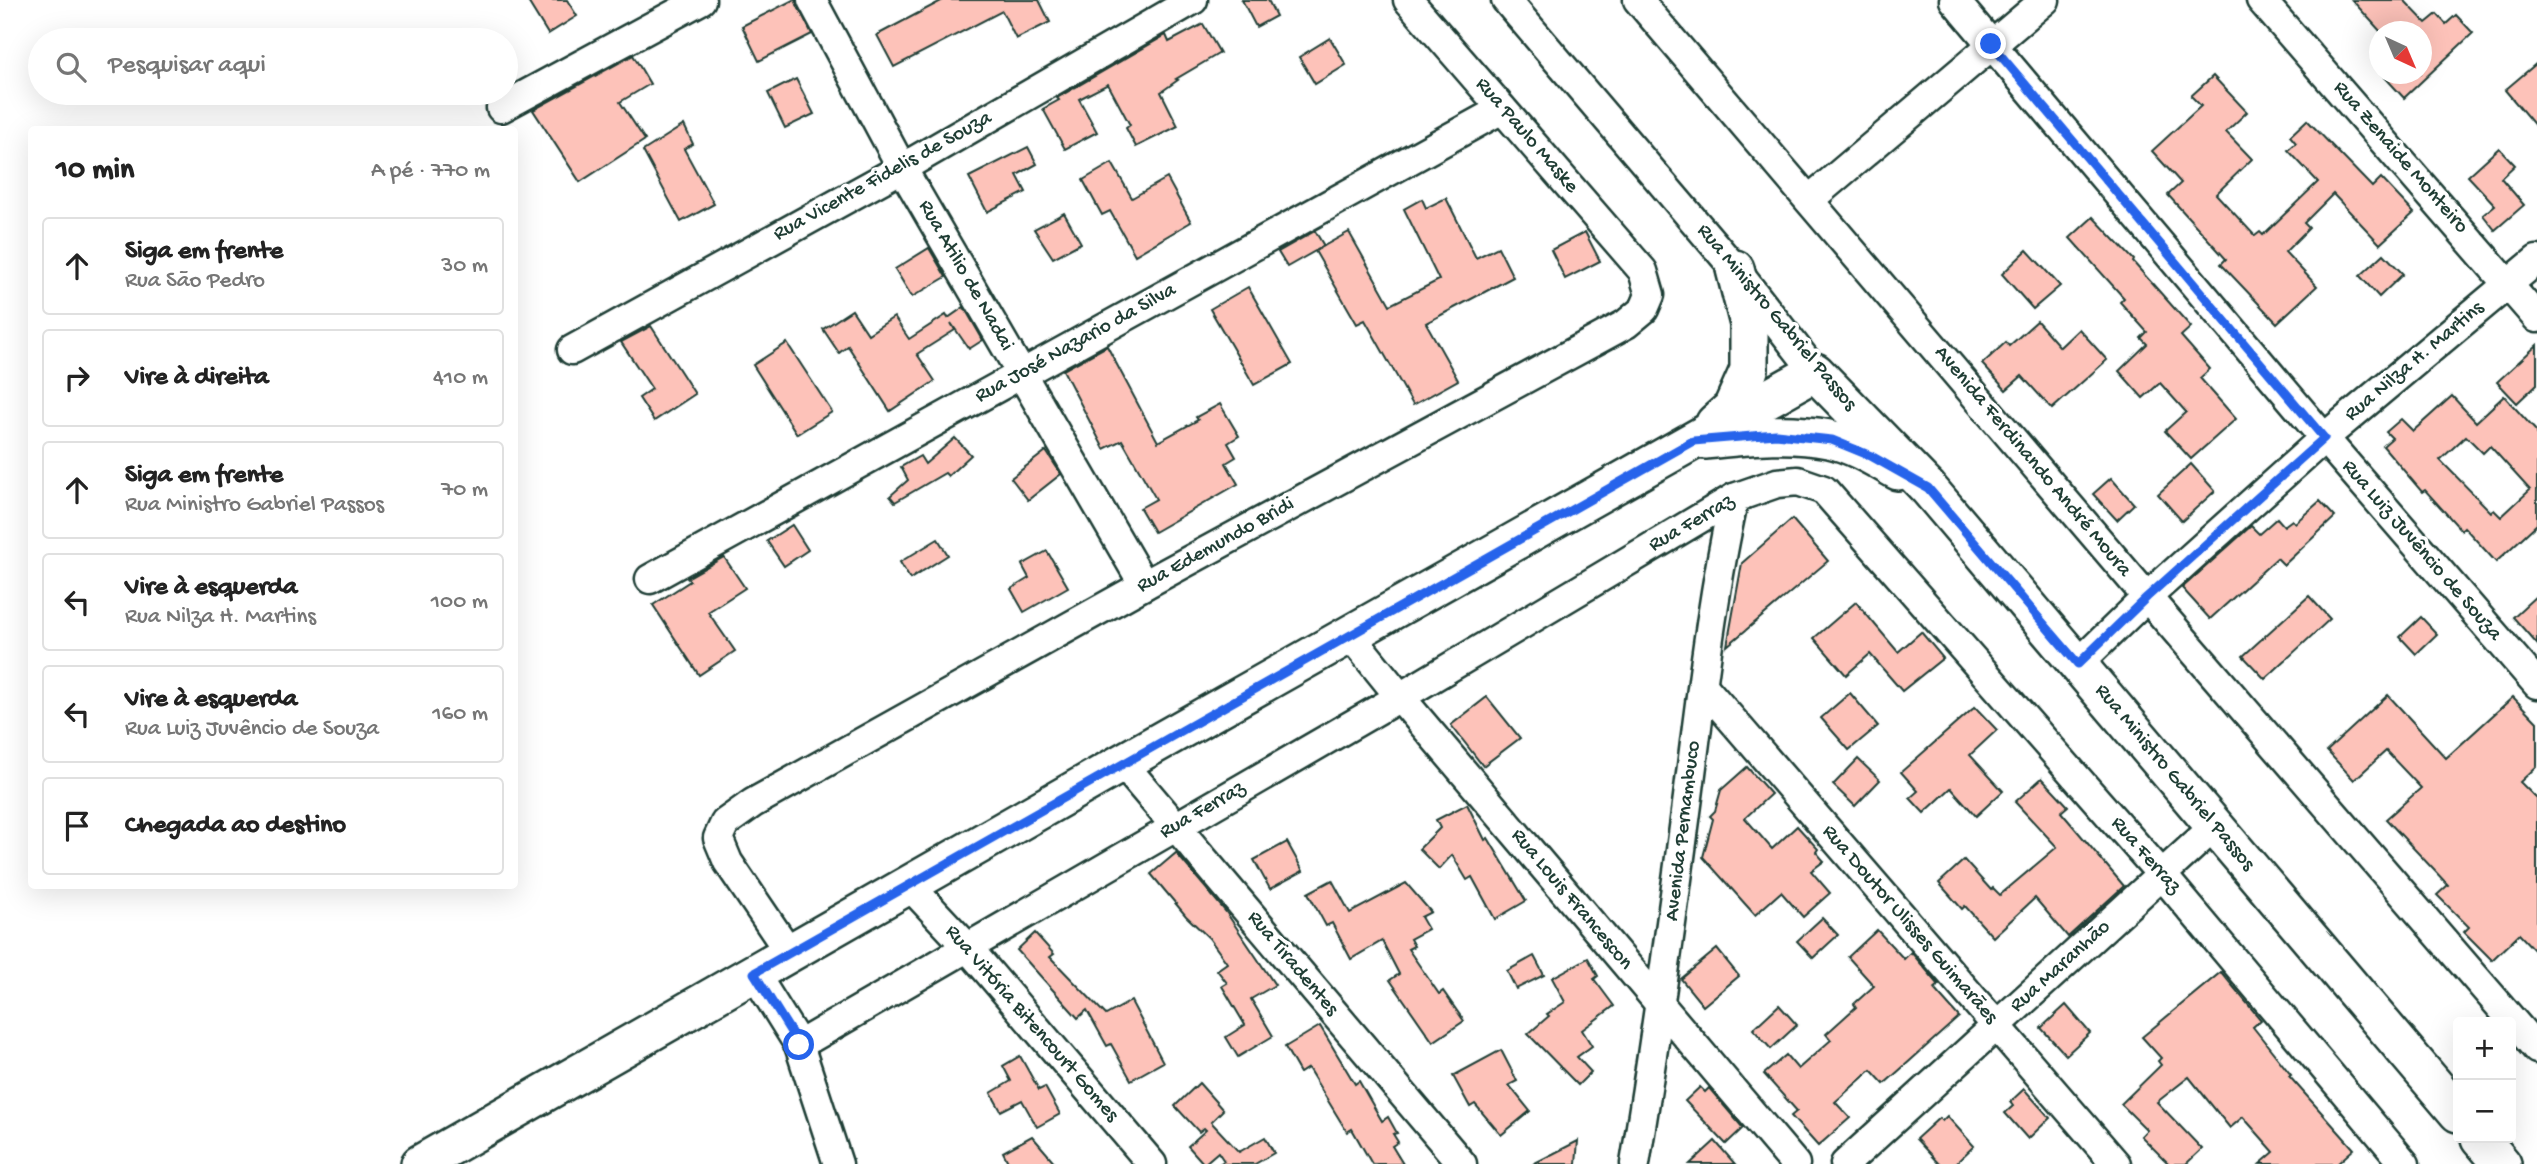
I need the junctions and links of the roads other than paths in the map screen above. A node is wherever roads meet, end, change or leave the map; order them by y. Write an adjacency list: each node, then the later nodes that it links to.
1 (701, 0): 11 (street)
2 (811, 0): 15 (street, Rua Atilio de Nadai)
3 (1193, 0): 15 (street, Rua Vicente Fidelis de Souza)
4 (1408, 0): 14 (street, Rua Paulo Maske)
5 (1506, 0): 18 (street, Rua Ministro Gabriel Passos)
6 (1638, 0): 16 (street, Avenida Ferdinando André Moura)
7 (1954, 0): 10 (street, Rua Luiz Juvêncio de Souza)
8 (2045, 0): 10 (street)
9 (2261, 0): 20 (street, Rua Zenaide Monteiro)
10 (1991, 44): 16 (street); 25 (street, Rua Luiz Juvêncio de Souza)
11 (518, 99)
12 (507, 105): 13 (street)
13 (501, 108)
14 (1502, 109): 19 (street, Rua Paulo Maske); 24 (street, Rua José Nazario da Silva)
15 (902, 168): 22 (street, Rua Vicente Fidelis de Souza); 24 (street, Rua Atilio de Nadai)
16 (1809, 200): 31 (street, Avenida Ferdinando André Moura)
17 (2537, 260): 20 (street, Rua Nilza H. Martins)
18 (1735, 270): 23 (street, Rua Ministro Gabriel Passos); 26 (main road)
19 (1643, 271): 30 (street, Rua Edemundo Bridi)
20 (2509, 284): 21 (street, Rua Zenaide Monteiro); 25 (street, Rua Nilza H. Martins)
21 (2537, 318)
22 (572, 350)
23 (1815, 372): 26 (main road); 27 (main road, Rua Ministro Gabriel Passos)
24 (1022, 374): 29 (street, Rua José Nazario da Silva); 30 (street, Rua Atilio de Nadai)
25 (2324, 438): 31 (street, Rua Nilza H. Martins); 34 (street, Rua Luiz Juvêncio de Souza)
26 (1693, 441): 27 (main road); 32 (main road)
27 (1928, 488): 33 (main road, Rua Ministro Gabriel Passos)
28 (1734, 498): 35 (street, Avenida Pernambuco); 36 (street, Rua Ferraz); 40 (street, Rua Ferraz)
29 (650, 579)
30 (1144, 585): 43 (street, Rua Edemundo Bridi)
31 (2147, 597): 33 (street, Rua Nilza H. Martins); 48 (street, Avenida Ferdinando André Moura)
32 (1350, 635): 36 (street, Rua Louis Francescon); 37 (main road)
33 (2078, 664): 38 (main road, Rua Ministro Gabriel Passos)
34 (2537, 684)
35 (1703, 686): 45 (street, Avenida Pernambuco); 46 (street, Rua Doutor Ulisses Guimarães)
36 (1400, 697): 39 (street, Rua Ferraz); 45 (street, Rua Louis Francescon)
37 (1122, 763): 39 (street, Rua Tiradentes); 41 (main road)
38 (2215, 826): 40 (street, Rua Maranhão); 49 (main road, Rua Ministro Gabriel Passos)
39 (1175, 827): 42 (street, Rua Ferraz); 54 (street, Rua Tiradentes)
40 (2163, 876): 46 (street, Rua Maranhão); 59 (street, Rua Ferraz)
41 (909, 885): 42 (street, Rua Vitória Bitencourt Gomes); 43 (main road)
42 (968, 948): 47 (street, Rua Ferraz); 53 (street, Rua Vitória Bitencourt Gomes)
43 (789, 952): 44 (main road)
44 (754, 973): 47 (street); 51 (main road)
45 (1661, 1006): 55 (street, Avenida Pernambuco); 56 (street, Rua Louis Francescon)
46 (1996, 1026): 57 (street, Rua Maranhão); 58 (street, Rua Doutor Ulisses Guimarães)
47 (799, 1045): 52 (street)
48 (2537, 1049)
49 (2453, 1106)
50 (2484, 1143): 60 (main road)
51 (420, 1164)
52 (838, 1164)
53 (1152, 1164)
54 (1462, 1164)
55 (1635, 1164)
56 (1795, 1164)
57 (1845, 1164)
58 (2116, 1164)
59 (2405, 1164)
60 (2502, 1164)

